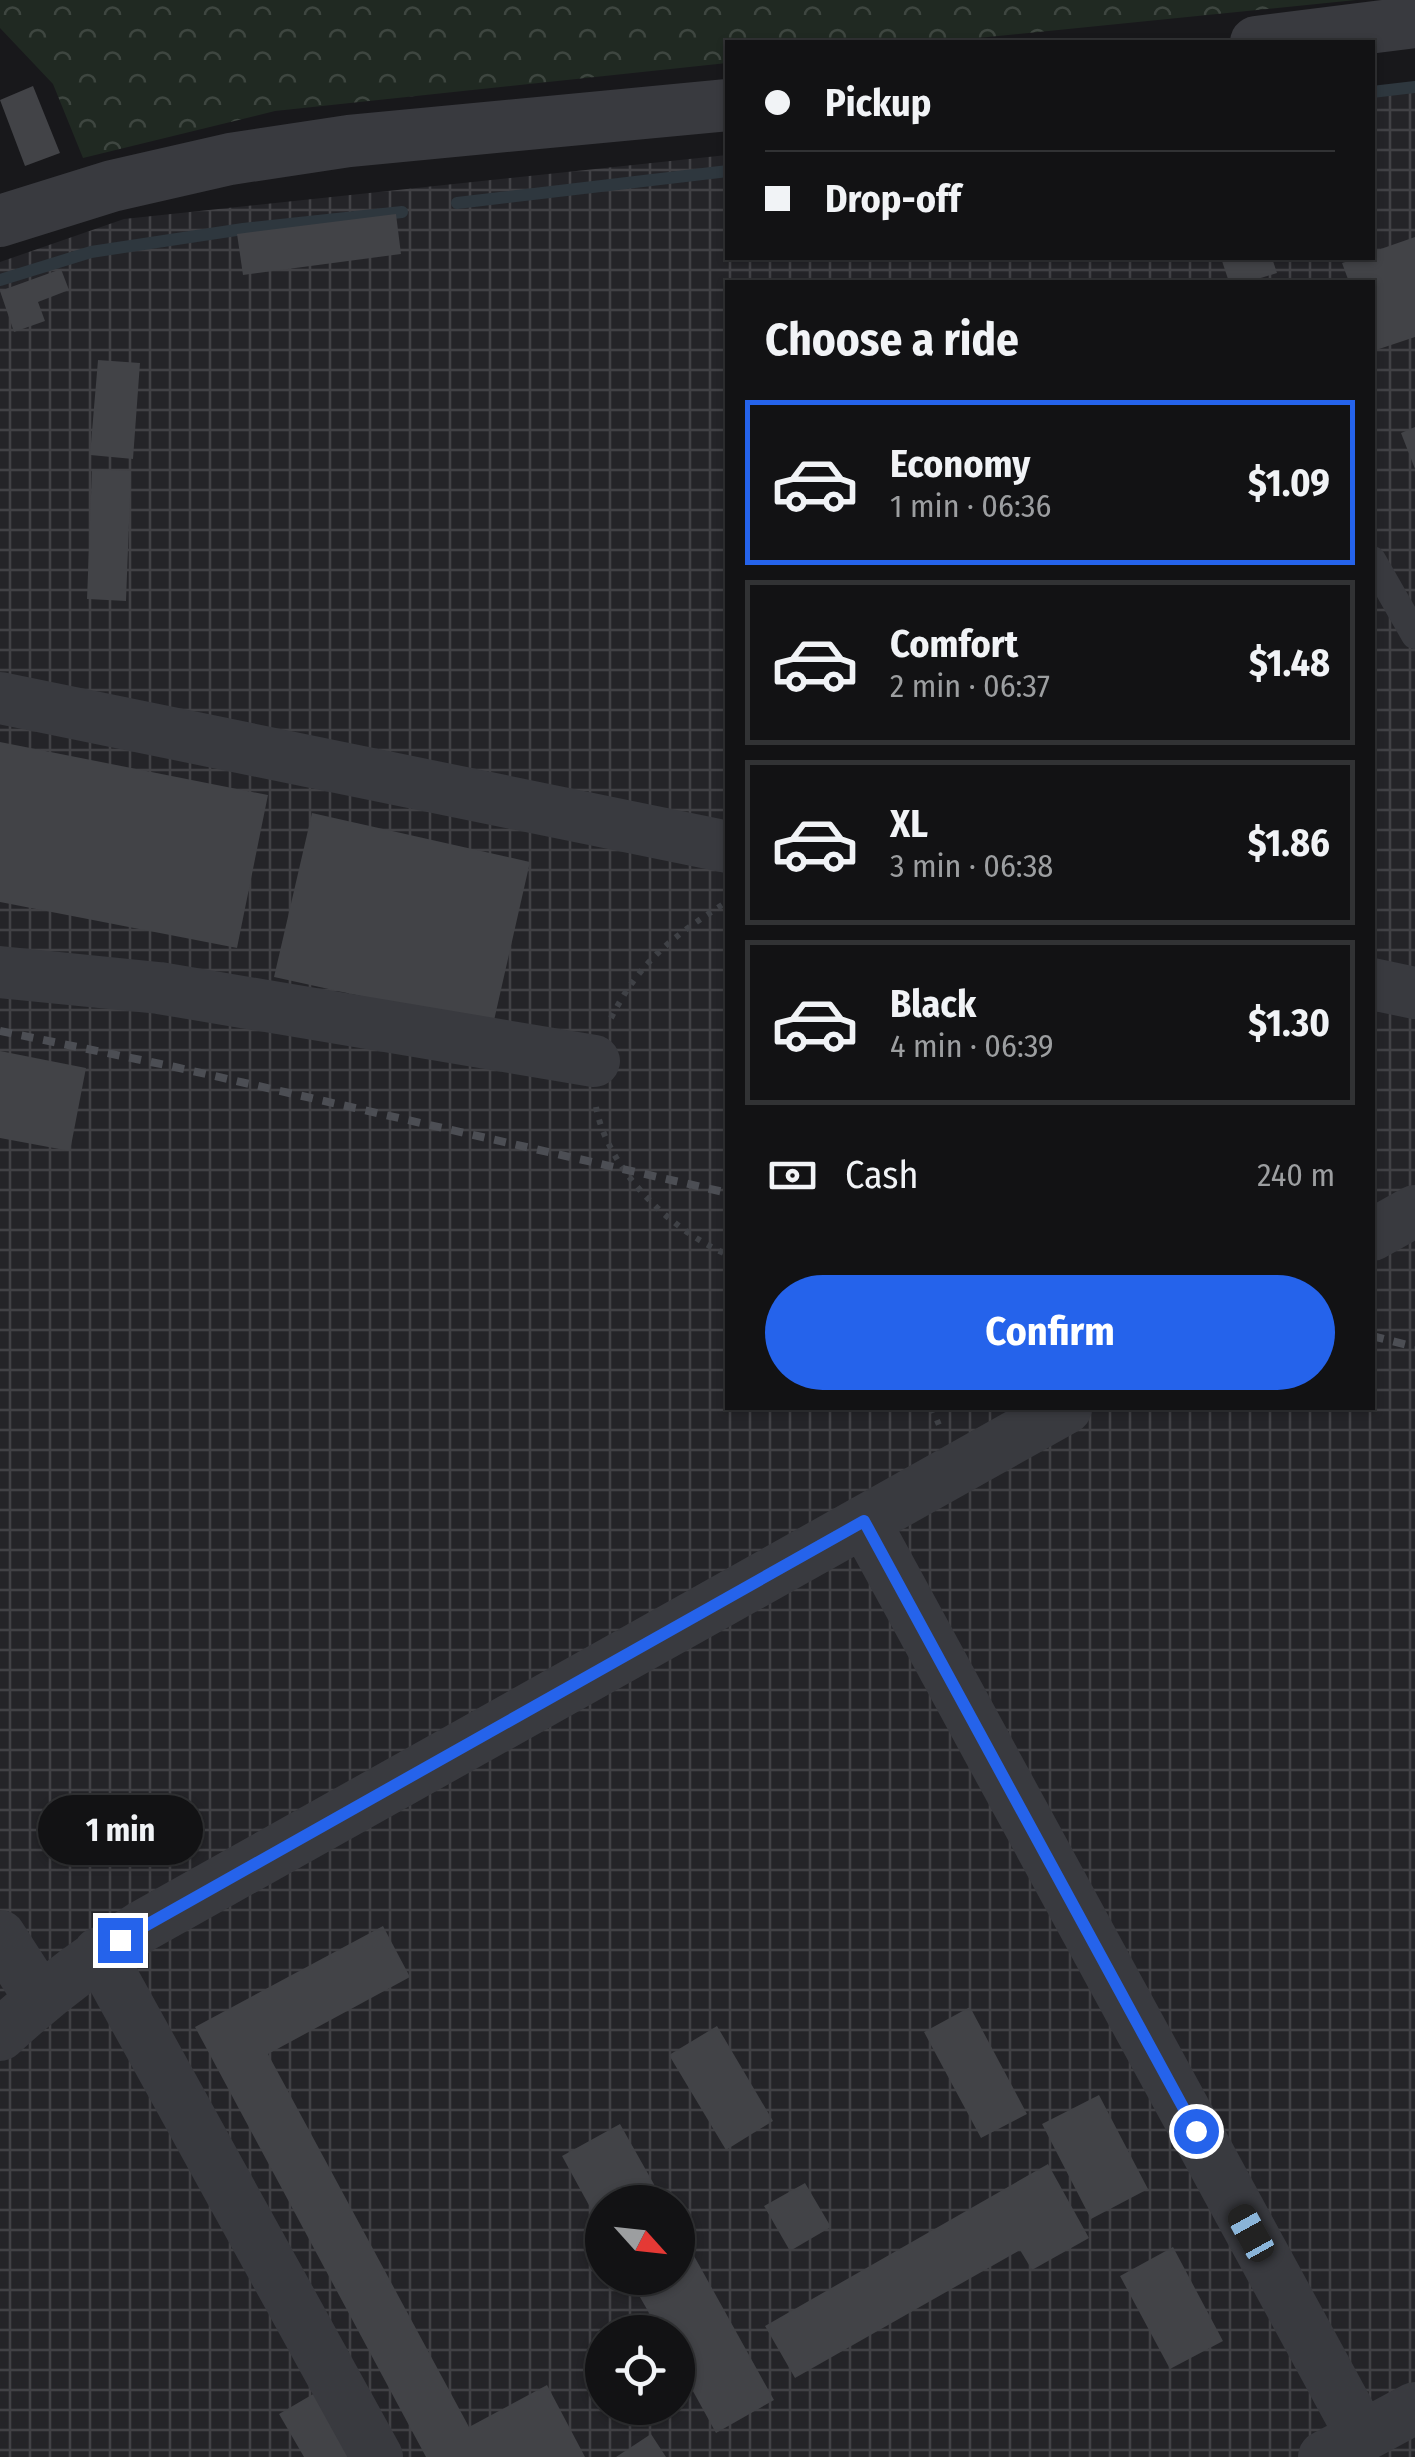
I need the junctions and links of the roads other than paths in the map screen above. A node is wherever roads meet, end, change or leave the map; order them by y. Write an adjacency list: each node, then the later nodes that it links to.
1 (1415, 22): 2 (street)
2 (1272, 40)
3 (725, 105): 4 (street)
4 (0, 221)
5 (1375, 565): 6 (lane)
6 (1415, 635)
7 (0, 698): 8 (street)
8 (725, 846)
9 (0, 972): 12 (street)
10 (1375, 985): 11 (street)
11 (1415, 993)
12 (594, 1062)
13 (1415, 1212): 14 (street)
14 (1375, 1233)
15 (1062, 1410): 16 (street)
16 (864, 1521): 18 (street); 22 (street)
17 (0, 1936): 19 (street)
18 (99, 1953): 19 (street); 23 (street)
19 (40, 1998): 20 (street)
20 (0, 2035)
21 (1415, 2408): 22 (street)
22 (1353, 2450)
23 (377, 2457)

